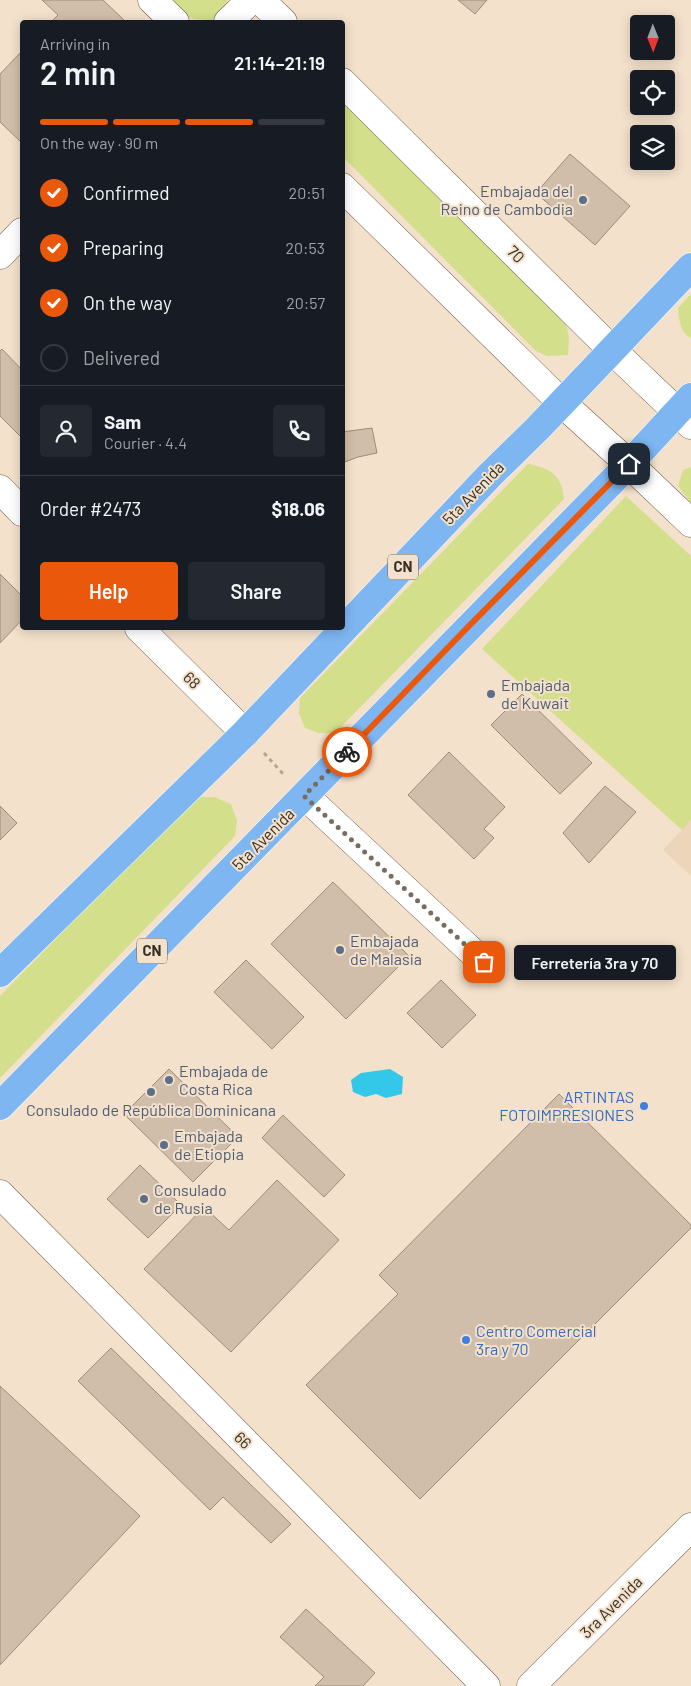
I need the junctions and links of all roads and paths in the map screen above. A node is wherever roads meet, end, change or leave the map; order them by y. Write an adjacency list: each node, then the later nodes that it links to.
1 (152, 0): 4 (main road)
2 (251, 0): 5 (main road)
3 (260, 0): 6 (main road)
4 (173, 20)
5 (230, 20)
6 (281, 20)
7 (345, 85): 12 (main road, 70)
8 (345, 190): 13 (main road)
9 (20, 234): 10 (main road)
10 (0, 255)
11 (691, 266): 12 (highway, 5ta Avenida / CN)
12 (612, 350): 13 (highway, 5ta Avenida / CN); 14 (main road, 70)
13 (562, 403): 15 (main road); 19 (highway, 5ta Avenida / CN)
14 (686, 411): 15 (highway, 5ta Avenida / CN)
15 (629, 464): 18 (main road); 23 (highway, 5ta Avenida / CN)
16 (0, 489): 17 (main road)
17 (20, 510)
18 (691, 523)
19 (345, 627)
20 (141, 630): 22 (main road, 68)
21 (342, 630): 22 (highway, 5ta Avenida / CN)
22 (245, 733): 23 (path); 25 (highway, 5ta Avenida / CN)
23 (304, 796): 24 (main road); 26 (highway, 5ta Avenida / CN)
24 (484, 962)
25 (0, 973)
26 (0, 1106)
27 (0, 1194): 29 (main road, 66)
28 (691, 1527): 30 (main road, 3ra Avenida)
29 (486, 1686)
30 (531, 1686)

